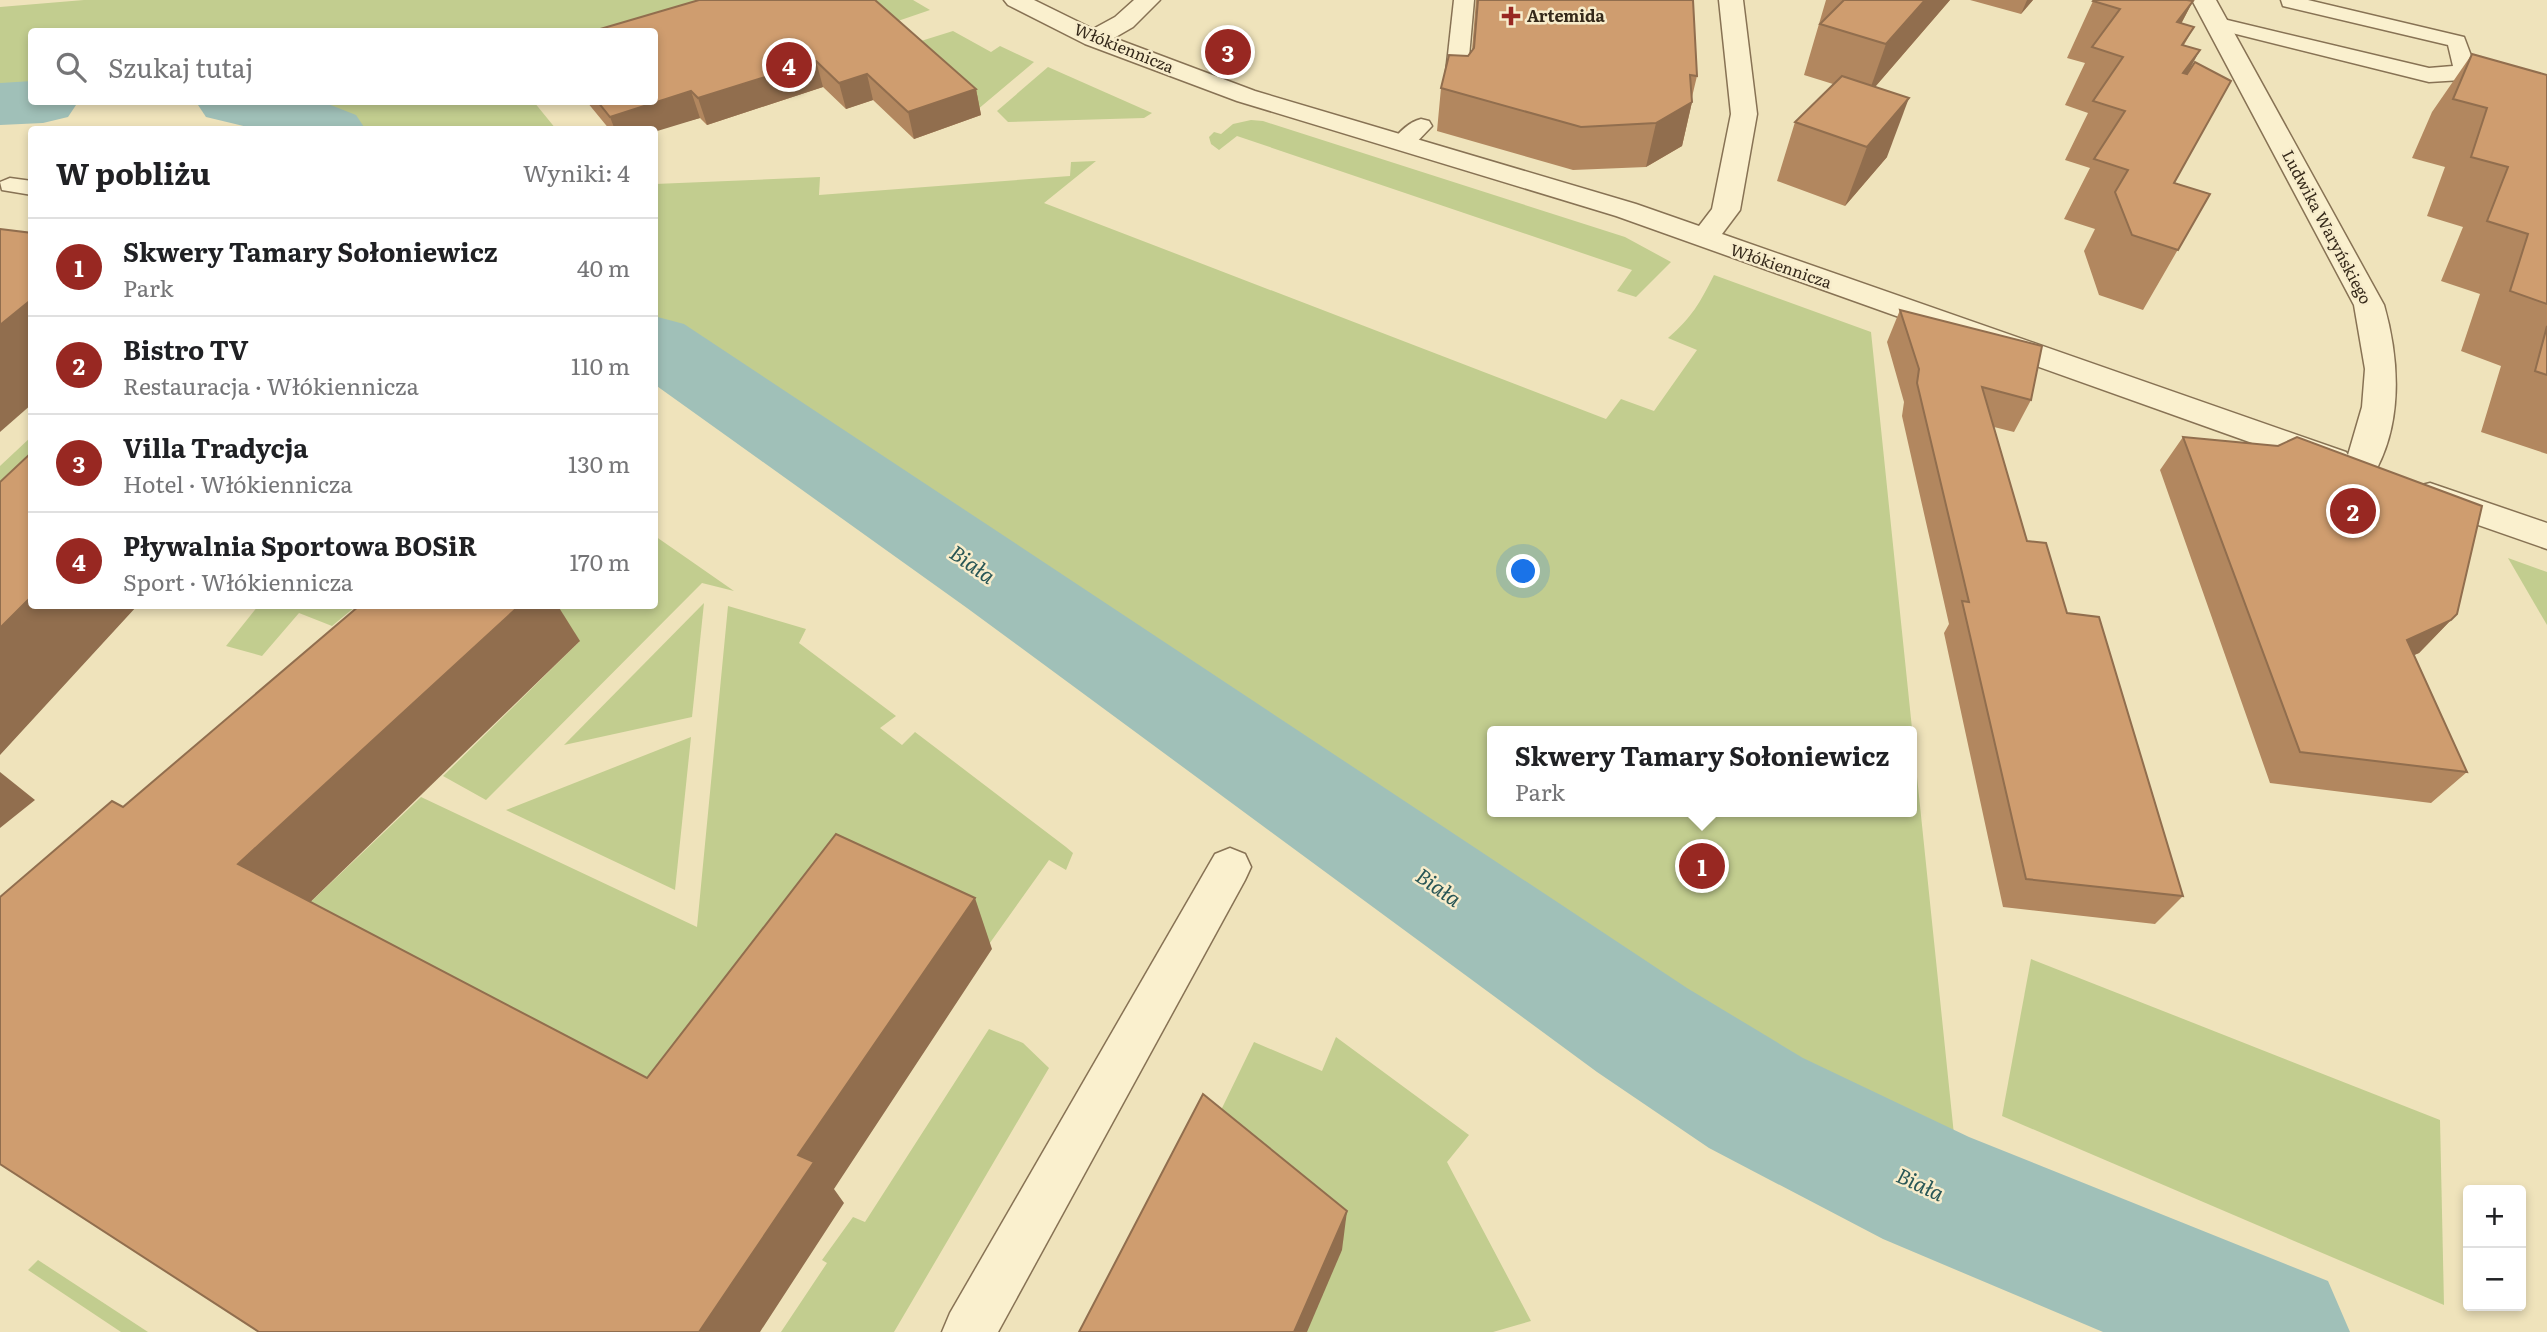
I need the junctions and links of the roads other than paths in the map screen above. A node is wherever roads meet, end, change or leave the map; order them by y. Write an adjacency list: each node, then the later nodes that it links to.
1 (1016, 0): 7 (street, Włókiennicza)
2 (1148, 0): 7 (street)
3 (1464, 0): 8 (lane)
4 (1731, 0): 9 (street)
5 (2290, 2): 6 (lane)
6 (2211, 12): 10 (street, Ludwika Waryńskiego)
7 (1094, 39): 9 (street, Włókiennicza)
8 (1455, 91)
9 (1704, 239): 10 (street, Włókiennicza)
10 (2381, 477): 11 (street, Włókiennicza)
11 (2547, 536)
12 (1230, 867): 13 (street)
13 (969, 1332)

